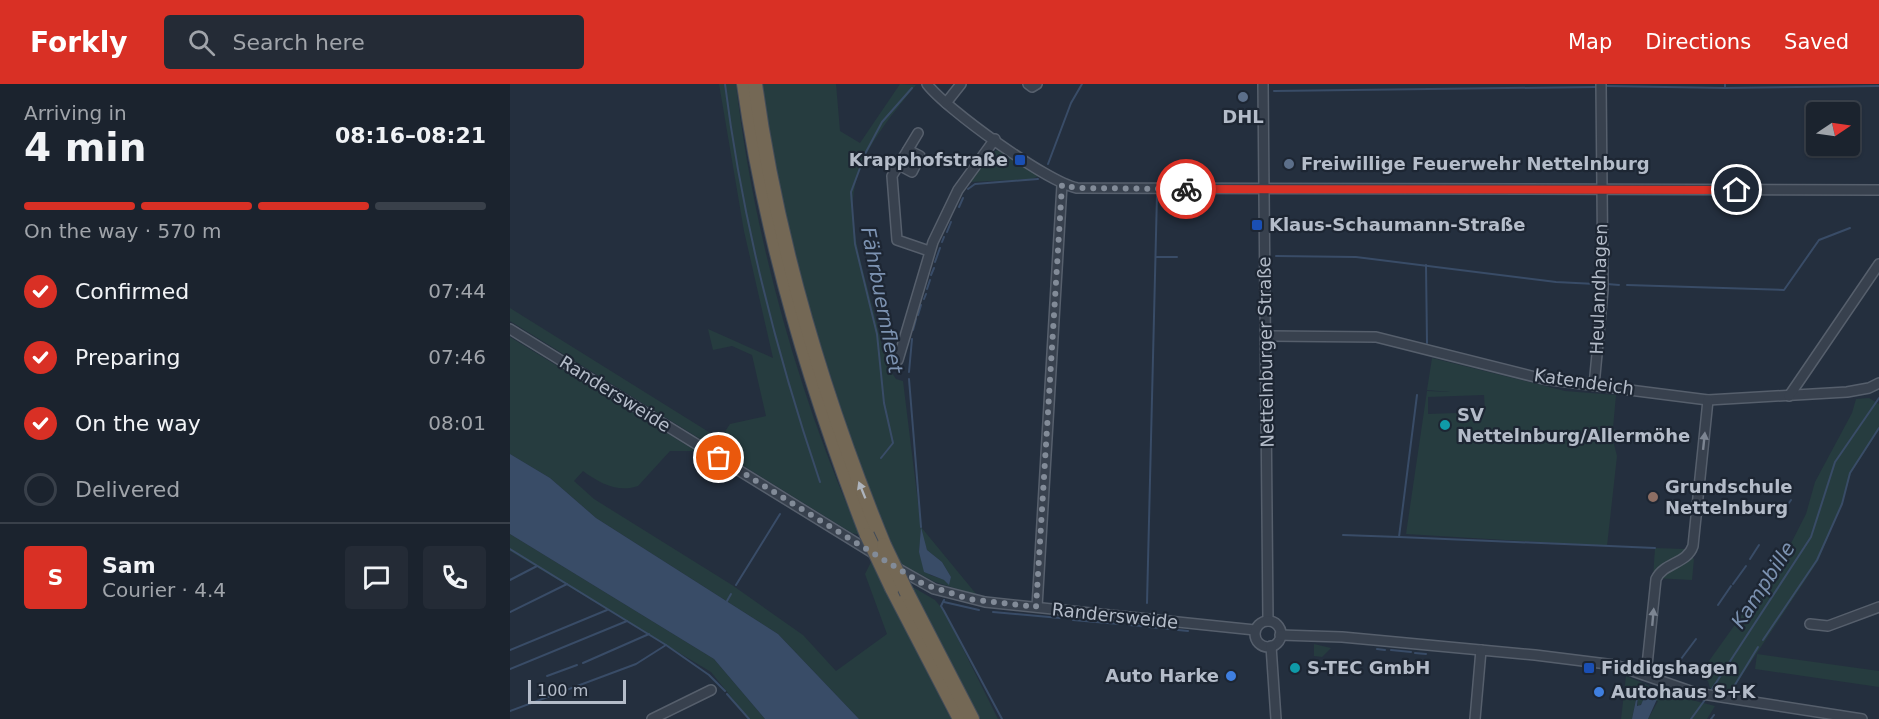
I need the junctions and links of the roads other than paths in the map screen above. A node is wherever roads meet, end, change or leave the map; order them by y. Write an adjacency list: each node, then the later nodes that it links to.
1 (744, 84): 39 (highway, bridge)
2 (755, 84): 40 (highway, one-way to 2, bridge)
3 (927, 84): 9 (street)
4 (962, 84): 9 (street)
5 (1028, 84): 6 (street)
6 (1037, 84)
7 (1263, 84): 15 (street, Nettelnburger Straße)
8 (1601, 84): 17 (street, Heulandhagen)
9 (946, 103): 11 (street)
10 (918, 133): 12 (street)
11 (994, 139): 14 (street); 18 (street)
12 (908, 150): 13 (street); 13 (street)
13 (899, 165): 18 (street)
14 (1062, 185): 15 (street); 27 (street)
15 (1263, 189): 17 (street); 21 (street, Nettelnburger Straße)
16 (1879, 190): 17 (street)
17 (1602, 191): 24 (street, Heulandhagen)
18 (929, 251): 22 (street)
19 (1879, 264): 25 (street)
20 (510, 329): 27 (street, Randersweide)
21 (1266, 336): 24 (street, Katendeich); 29 (street, Nettelnburger Straße)
22 (898, 360)
23 (1879, 383): 25 (street, Katendeich)
24 (1594, 386): 26 (street, Katendeich)
25 (1789, 396): 26 (street, Katendeich)
26 (1708, 400): 35 (street, one-way to 26)
27 (1036, 607): 31 (street, Randersweide)
28 (1879, 607): 30 (street)
29 (1268, 621): 31 (street); 32 (street)
30 (1810, 624)
31 (1256, 630): 33 (street)
32 (1280, 635): 33 (street); 34 (street)
33 (1271, 646): 41 (street)
34 (1481, 650): 35 (street); 42 (street)
35 (1646, 675): 37 (street)
36 (711, 690): 38 (street)
37 (1855, 718)
38 (652, 719)
39 (960, 719)
40 (972, 719)
41 (1276, 719)
42 (1475, 719)

